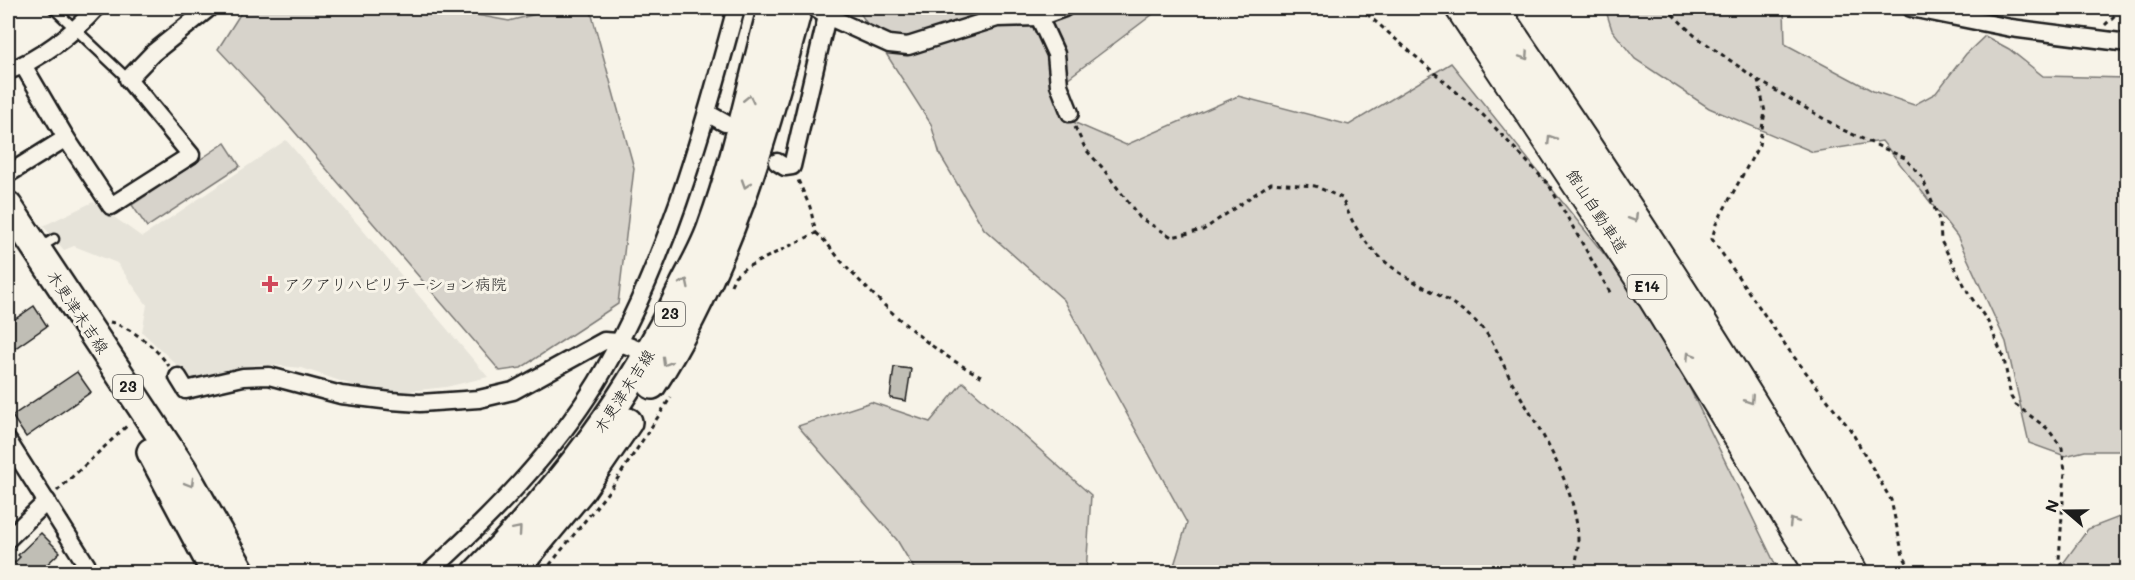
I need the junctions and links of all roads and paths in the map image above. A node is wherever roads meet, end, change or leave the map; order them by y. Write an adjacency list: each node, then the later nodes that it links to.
1 (53, 8): 16 (lane)
2 (96, 8): 16 (street)
3 (208, 8): 20 (street)
4 (736, 8): 23 (street)
5 (772, 8): 35 (main road, 木更津末吉線 / 23, one-way to 5)
6 (798, 8): 48 (main road, 木更津末吉線 / 23, one-way to 48)
7 (1064, 8): 15 (street)
8 (1360, 8): 32 (path)
9 (1461, 8): 51 (highway, 館山自動車道 / E14, one-way to 9)
10 (1493, 8): 52 (highway, 館山自動車道 / E14, one-way to 52)
11 (1666, 8): 21 (path)
12 (1911, 8): 17 (street)
13 (2122, 8): 17 (path)
14 (821, 12): 15 (street); 26 (street)
15 (1039, 17): 22 (street)
16 (75, 27): 19 (street); 20 (lane)
17 (2093, 37): 18 (street)
18 (2127, 43)
19 (15, 68): 25 (street)
20 (128, 79): 25 (street)
21 (1758, 80): 53 (path); 54 (path)
22 (1070, 113): 50 (path)
23 (707, 114): 24 (street); 34 (street)
24 (725, 123)
25 (66, 138): 27 (street)
26 (784, 164): 29 (path)
27 (8, 174)
28 (8, 206): 45 (main road, 木更津末吉線 / 23, one-way to 45)
29 (816, 233): 31 (path); 37 (path)
30 (8, 237): 39 (main road, 木更津末吉線 / 23)
31 (730, 286)
32 (1611, 294)
33 (102, 322): 36 (path)
34 (618, 342): 35 (street); 36 (street); 46 (street)
35 (649, 354): 47 (main road, 木更津末吉線 / 23, one-way to 35)
36 (178, 377)
37 (983, 377)
38 (675, 389): 49 (path)
39 (132, 421): 41 (path); 44 (main road, 木更津末吉線 / 23)
40 (8, 441): 41 (street)
41 (47, 501): 42 (street); 43 (street)
42 (8, 539)
43 (91, 573)
44 (215, 573)
45 (240, 573)
46 (430, 573)
47 (477, 573)
48 (513, 573)
49 (544, 573)
50 (1573, 573)
51 (1822, 573)
52 (1852, 573)
53 (1913, 573)
54 (2066, 573)

